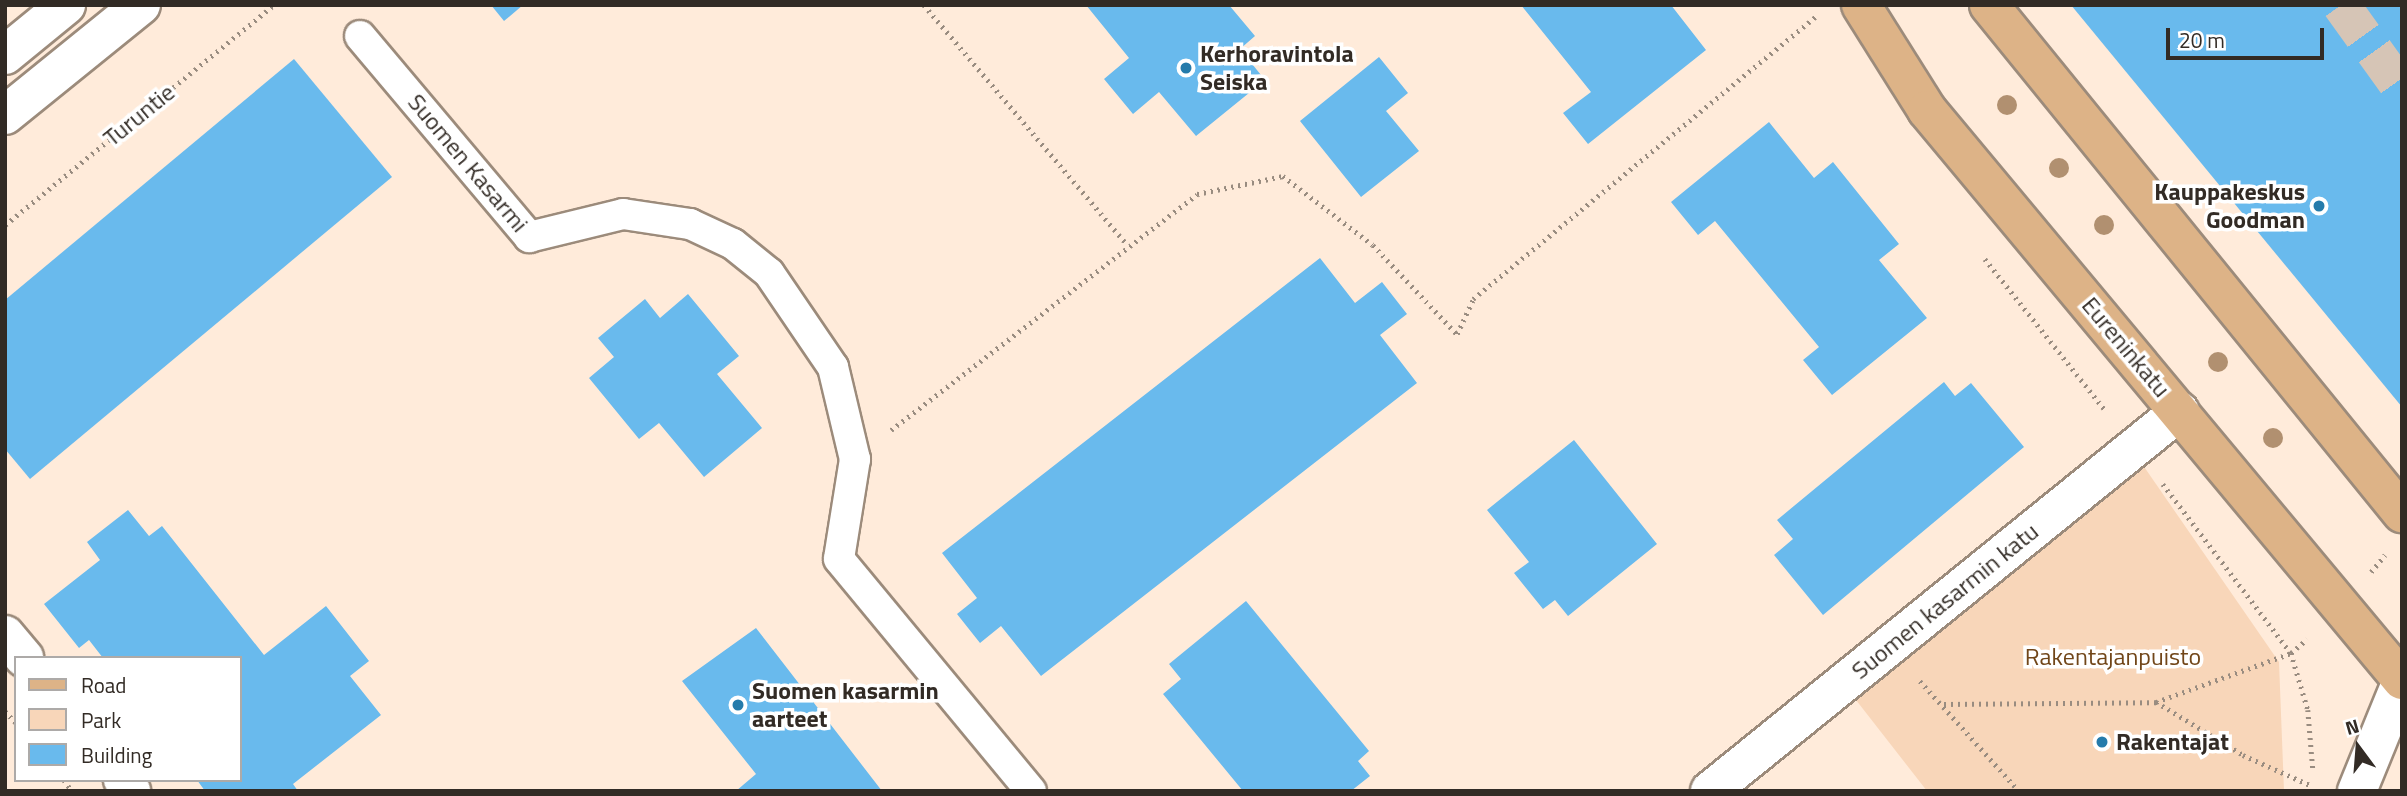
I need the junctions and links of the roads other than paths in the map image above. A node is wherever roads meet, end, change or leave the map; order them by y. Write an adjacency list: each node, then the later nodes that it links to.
1 (66, 5): 6 (street)
2 (141, 5): 7 (street)
3 (1861, 5): 8 (main road, Eureninkatu)
4 (1989, 5): 9 (main road)
5 (360, 36): 13 (lane, Suomen Kasarmi)
6 (5, 55)
7 (5, 115)
8 (2180, 411): 12 (main road, Eureninkatu); 14 (street, Suomen kasarmin katu)
9 (2402, 513)
10 (5, 635): 11 (street)
11 (22, 656)
12 (2402, 681): 15 (street)
13 (1031, 791)
14 (1710, 791)
15 (2357, 791)

